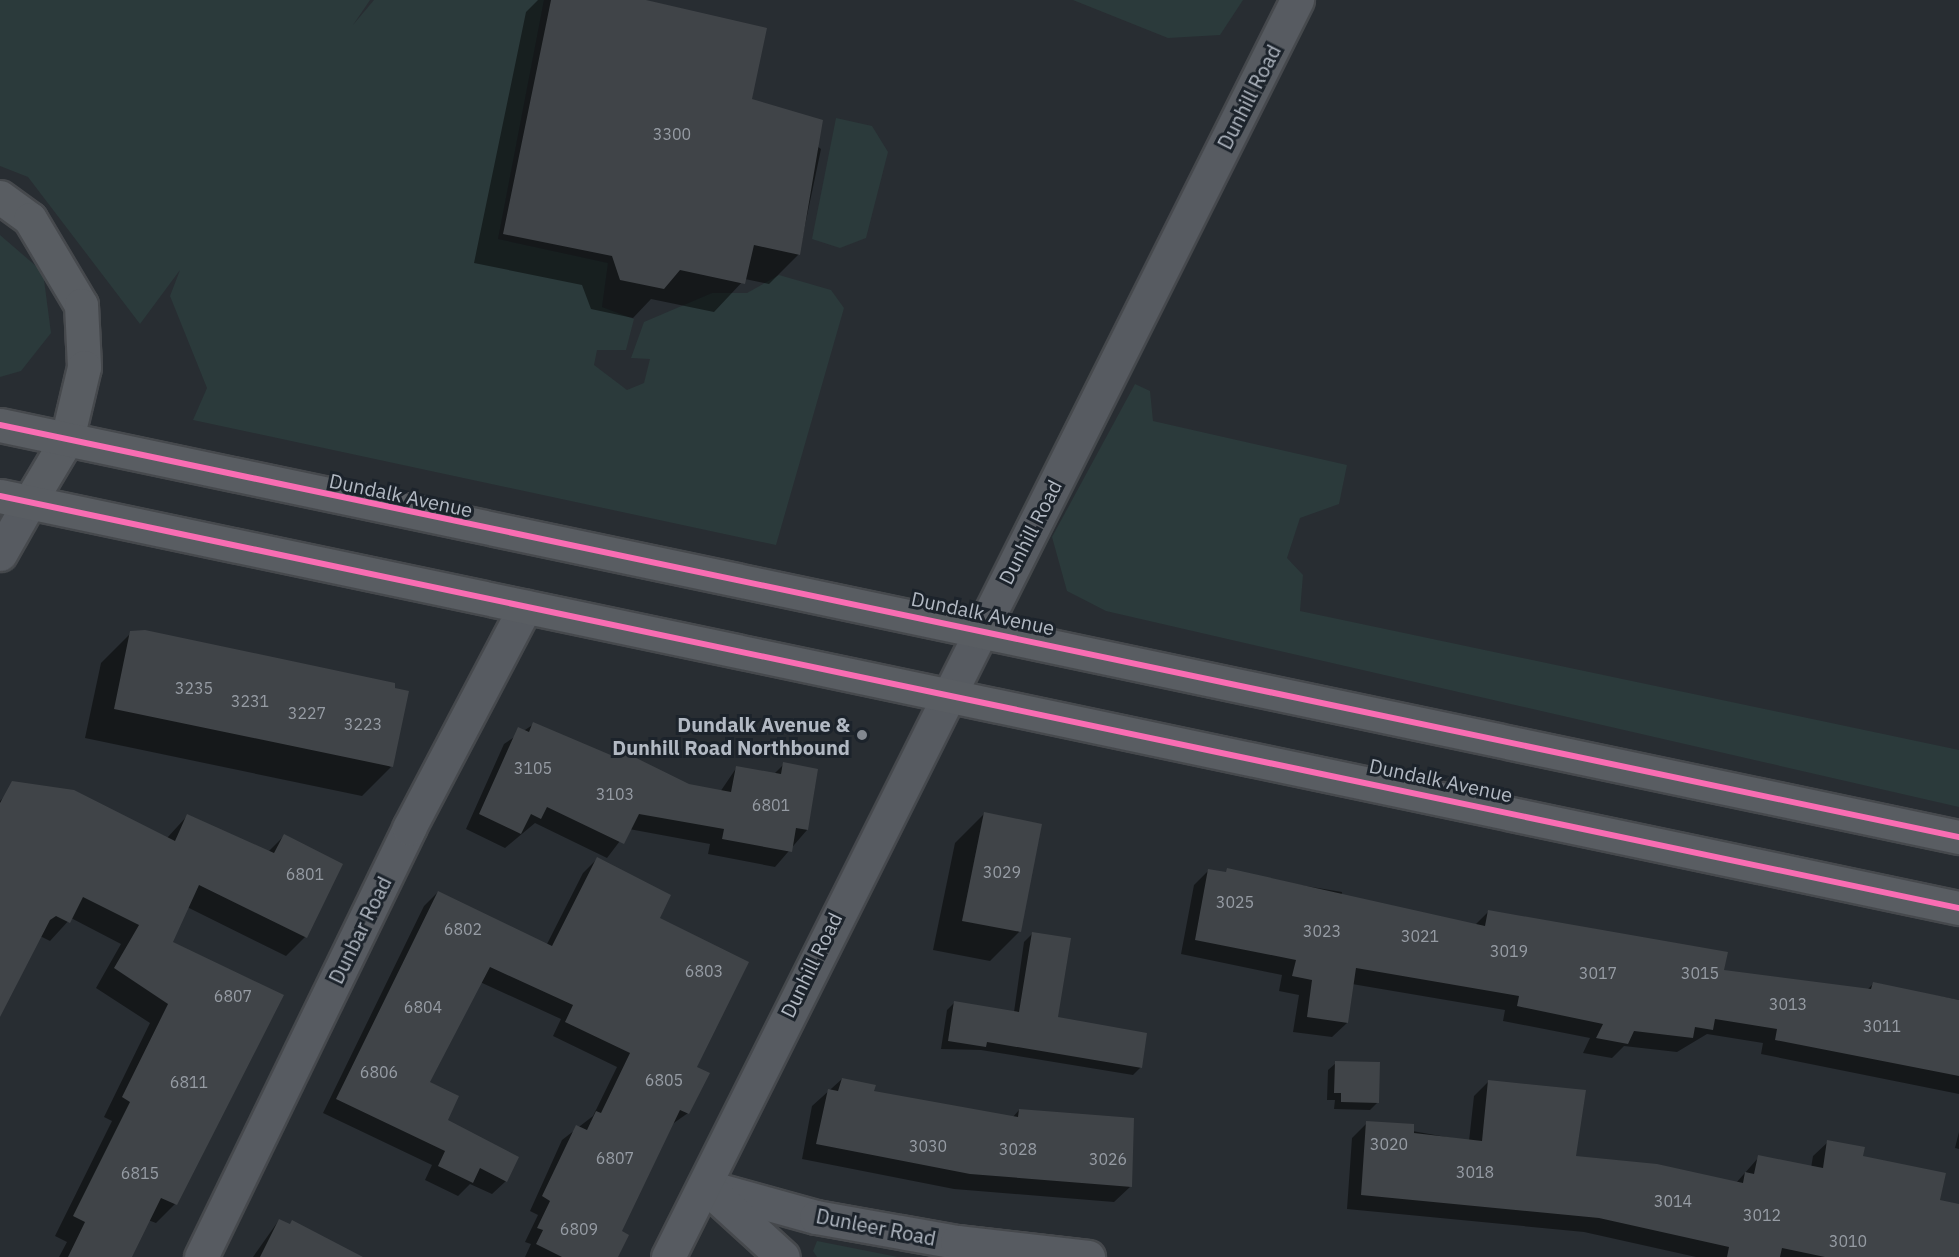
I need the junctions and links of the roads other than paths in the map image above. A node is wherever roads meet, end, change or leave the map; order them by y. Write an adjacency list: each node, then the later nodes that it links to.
1 (1297, 0): 8 (street, Dunhill Road)
2 (0, 197): 4 (main road)
3 (0, 425): 4 (main road, Dundalk Avenue)
4 (67, 439): 5 (main road); 8 (main road, Dundalk Avenue)
5 (15, 498): 6 (street); 7 (main road, Dundalk Avenue)
6 (0, 554)
7 (525, 607): 9 (main road, Dundalk Avenue); 14 (street, Dunbar Road)
8 (982, 628): 9 (street, Dunhill Road); 10 (main road, Dundalk Avenue)
9 (948, 694): 11 (main road, Dundalk Avenue); 12 (street, Dunhill Road)
10 (1959, 837)
11 (1959, 908)
12 (704, 1186): 13 (street, Dunleer Road); 15 (street, Dunhill Road); 16 (street)
13 (947, 1250): 17 (street, Dunleer Road)
14 (201, 1257)
15 (668, 1257)
16 (783, 1257)
17 (1088, 1257)

